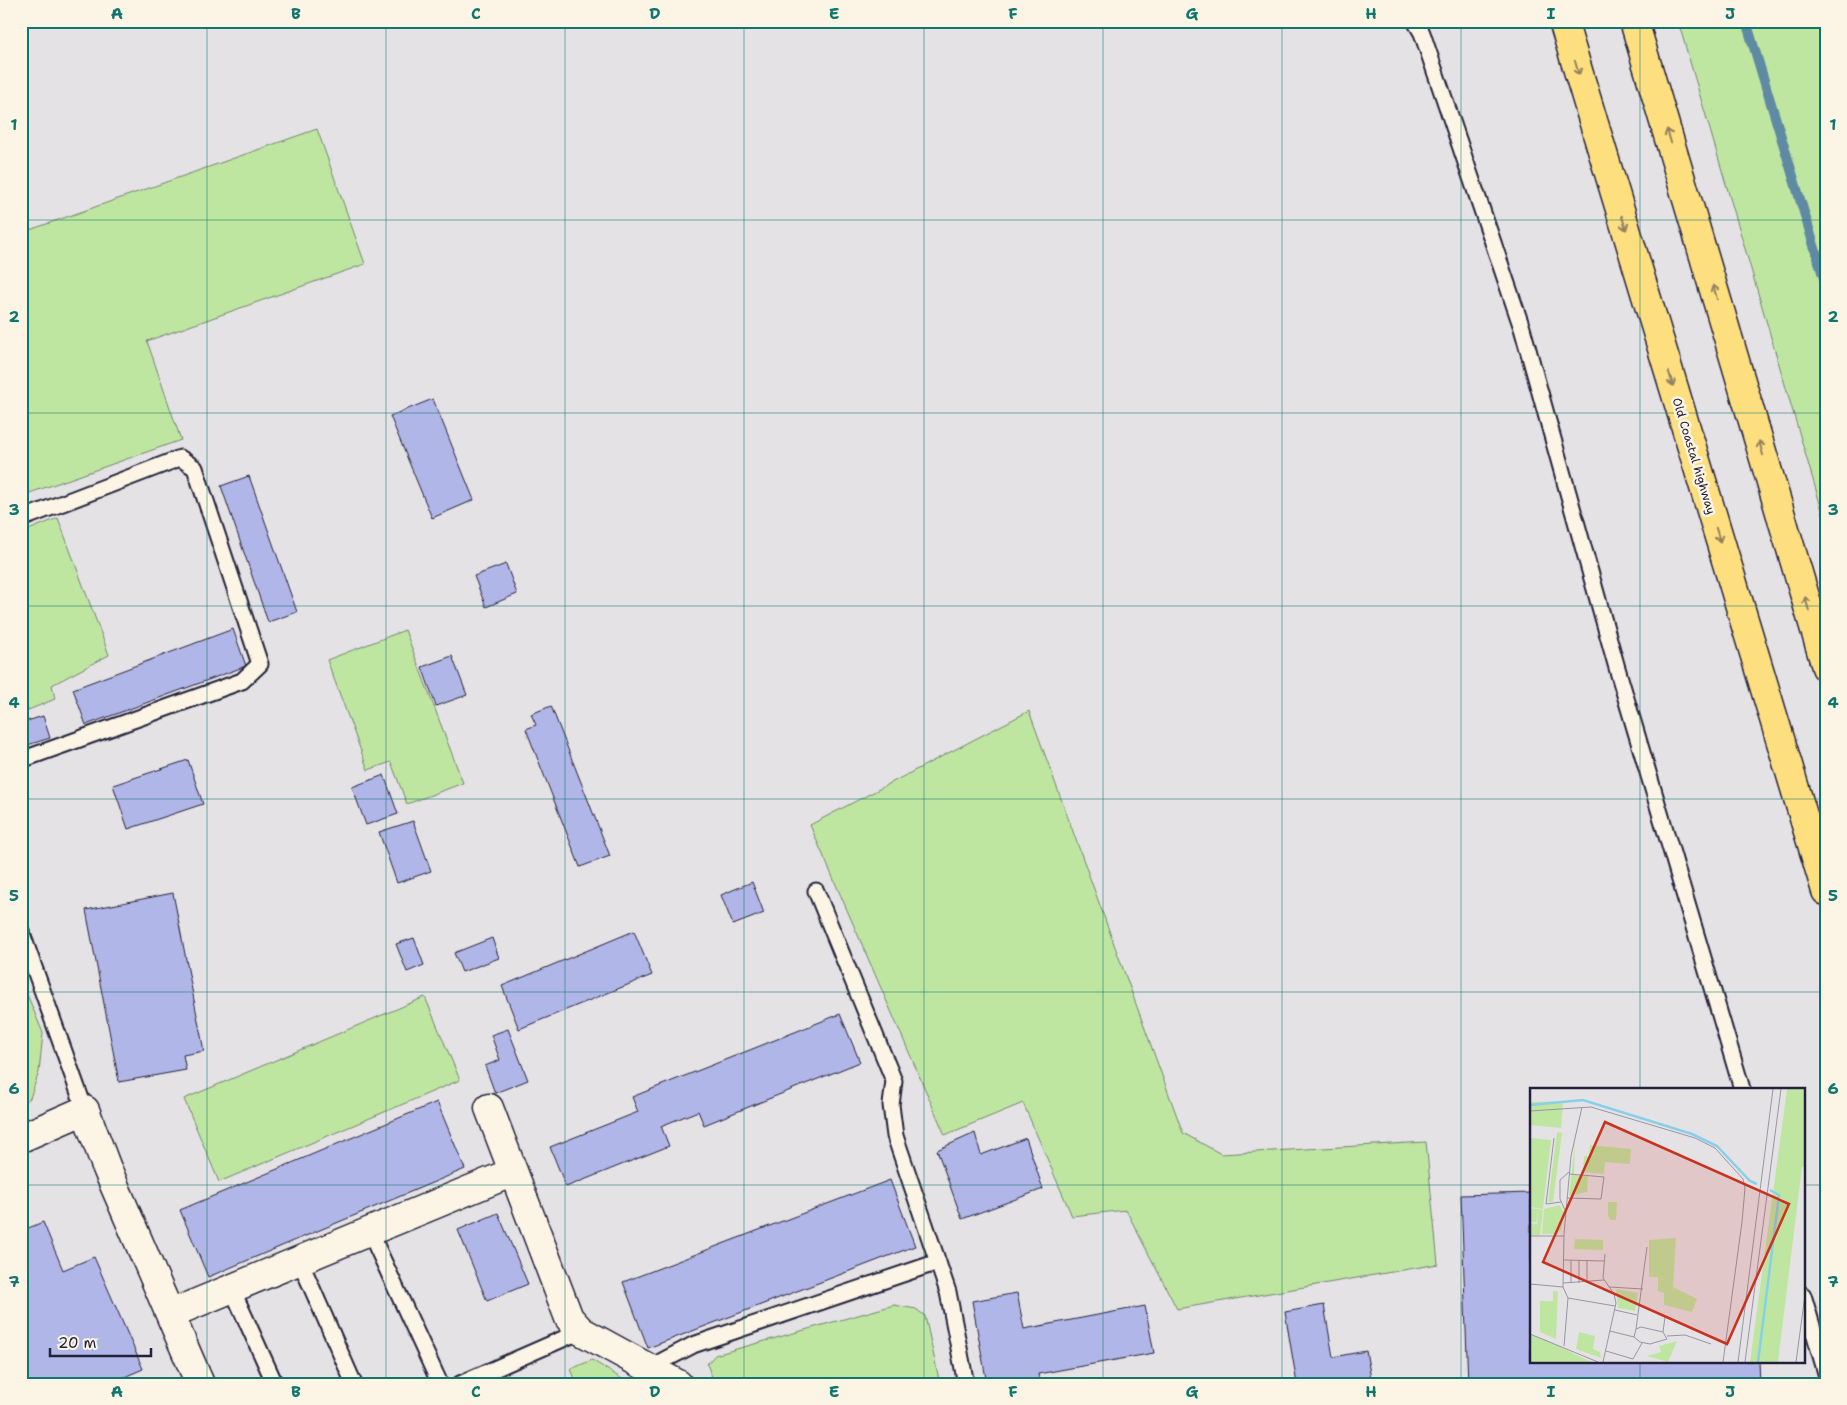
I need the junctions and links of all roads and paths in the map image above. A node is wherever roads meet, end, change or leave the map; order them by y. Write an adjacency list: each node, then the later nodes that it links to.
1 (1415, 21): 10 (lane)
2 (1563, 21): 8 (highway, Old Coastal highway, one-way to 8)
3 (1634, 21): 5 (highway, one-way to 3)
4 (21, 519): 6 (lane)
5 (1826, 667)
6 (21, 760)
7 (816, 891): 17 (lane)
8 (1826, 891)
9 (21, 931): 12 (lane)
10 (1742, 1088)
11 (489, 1108): 14 (street)
12 (85, 1110): 13 (street); 20 (street)
13 (21, 1138)
14 (513, 1172): 15 (street); 21 (street)
15 (370, 1232): 16 (street); 27 (lane)
16 (300, 1261): 18 (street); 26 (lane)
17 (938, 1262): 22 (lane); 30 (lane)
18 (232, 1289): 20 (street); 25 (lane)
19 (1804, 1298): 23 (lane)
20 (170, 1314): 24 (street)
21 (581, 1331): 22 (street); 28 (lane)
22 (649, 1368): 29 (street)
23 (1826, 1373)
24 (200, 1384)
25 (275, 1384)
26 (354, 1384)
27 (440, 1384)
28 (460, 1384)
29 (678, 1384)
30 (966, 1384)

